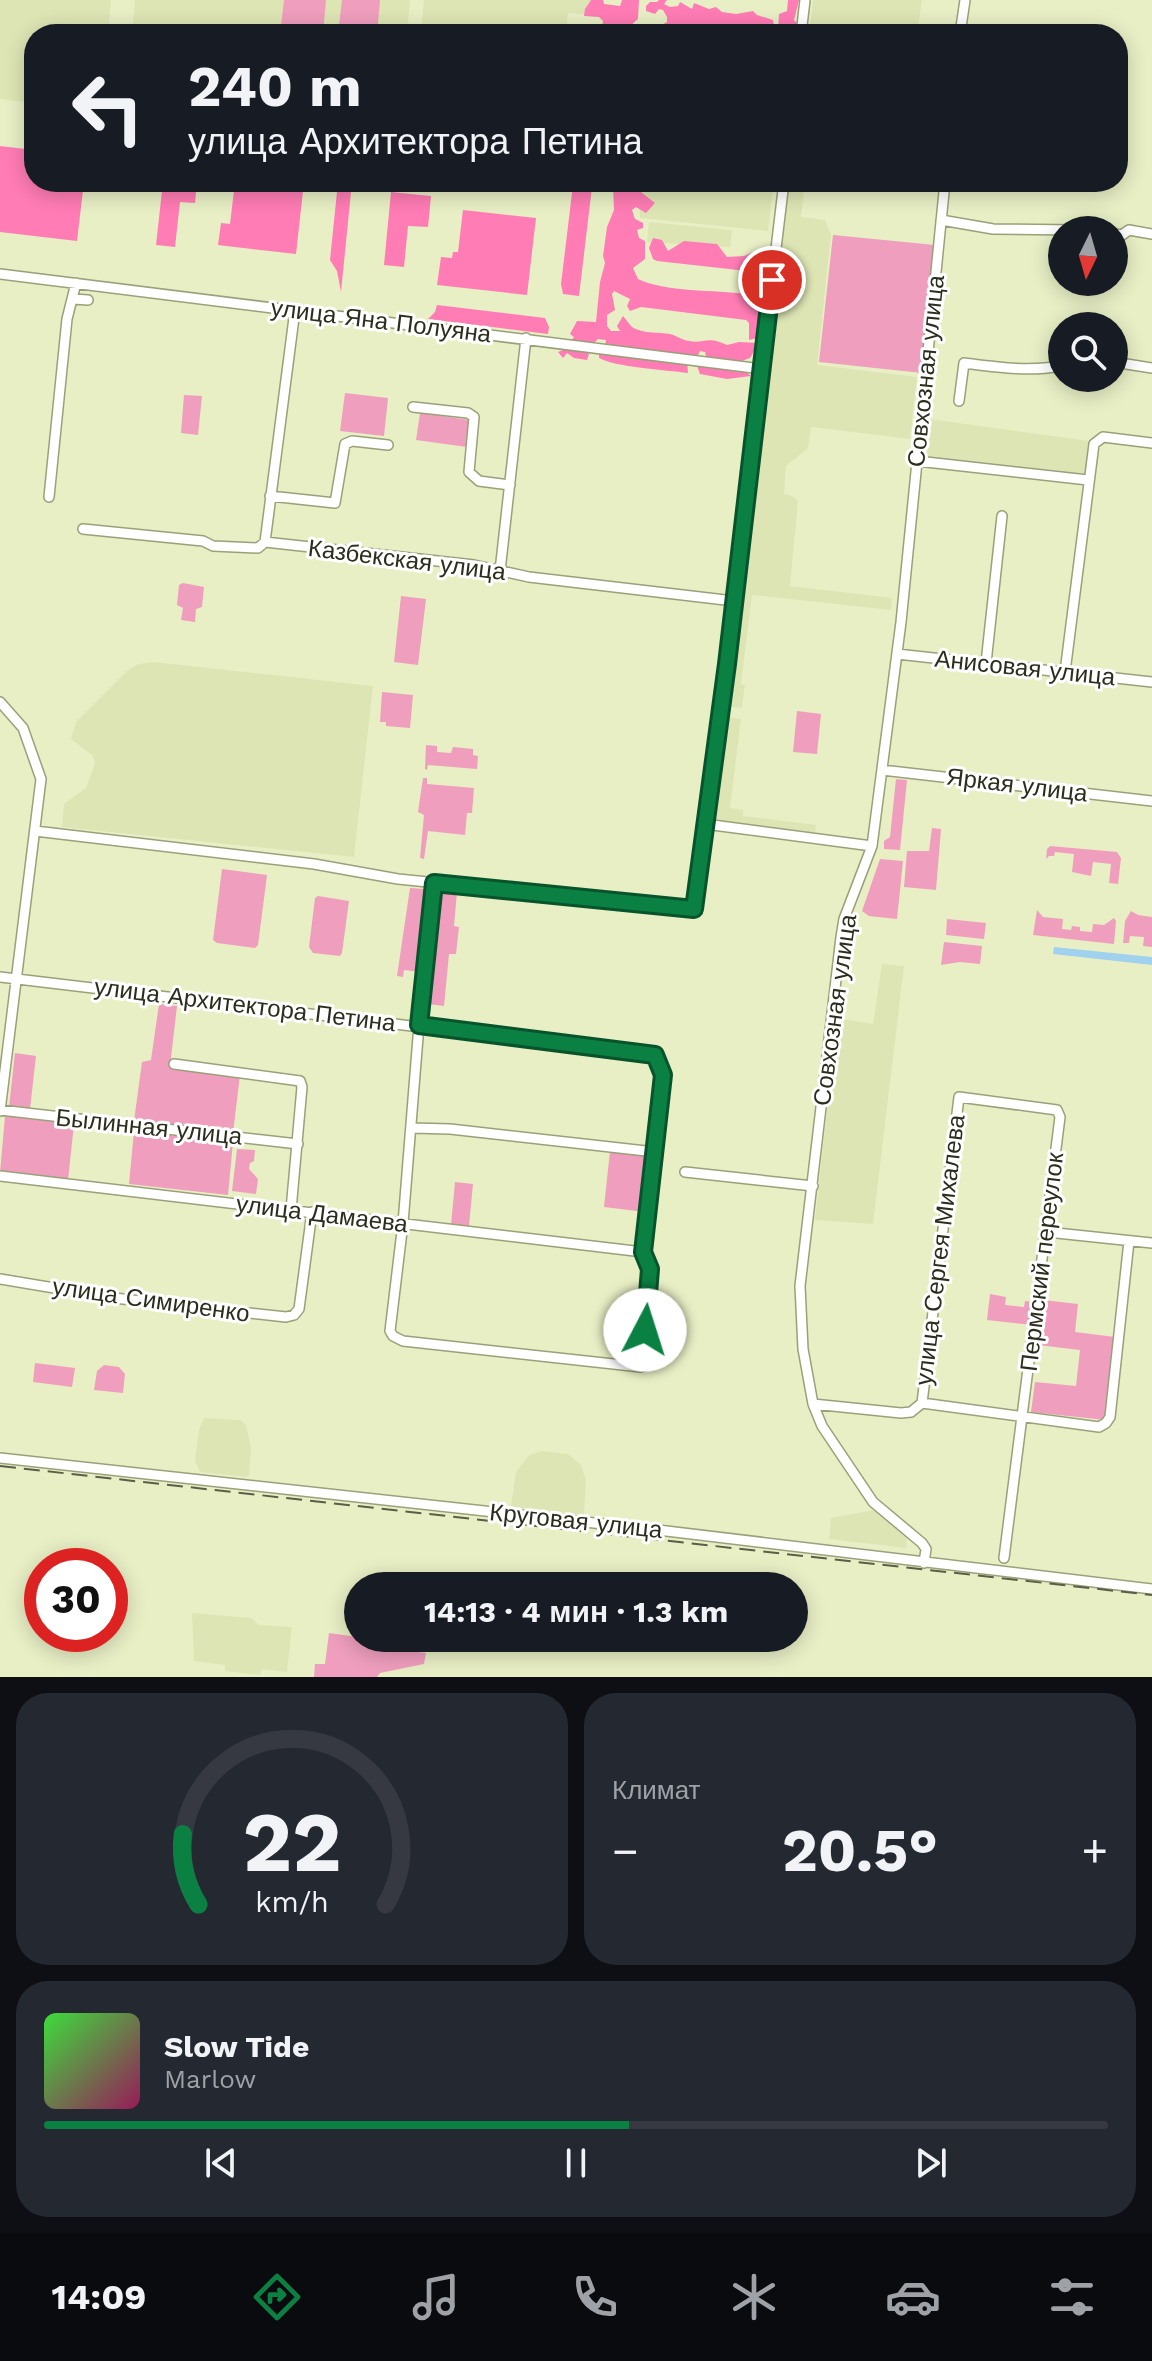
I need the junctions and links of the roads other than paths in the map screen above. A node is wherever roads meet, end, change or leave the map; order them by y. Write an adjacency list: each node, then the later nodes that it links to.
1 (805, 0): 3 (street)
2 (965, 0): 4 (street)
3 (802, 24)
4 (961, 24)
5 (783, 192): 20 (street)
6 (944, 192): 7 (street, Совхозная улица)
7 (941, 220): 8 (street); 25 (street, Совхозная улица)
8 (1048, 230)
9 (1128, 231): 10 (street)
10 (1152, 234)
11 (0, 274): 12 (street, улица Яна Полуяна)
12 (76, 283): 13 (street); 15 (street, улица Яна Полуяна)
13 (73, 299): 14 (street); 29 (street)
14 (88, 300)
15 (295, 310): 16 (street, улица Яна Полуяна); 28 (street)
16 (526, 338): 20 (street, улица Яна Полуяна); 27 (street)
17 (1128, 364): 19 (street)
18 (1048, 368): 21 (street)
19 (1152, 368)
20 (762, 369): 34 (street)
21 (959, 401)
22 (413, 407): 27 (street)
23 (1152, 443): 26 (street)
24 (388, 445): 28 (street)
25 (917, 461): 26 (street); 35 (street, Совхозная улица)
26 (1088, 480): 37 (street)
27 (510, 485): 33 (street)
28 (270, 496): 32 (street)
29 (49, 497)
30 (1002, 516): 36 (street)
31 (83, 529): 32 (street, Казбекская улица)
32 (265, 542): 33 (street, Казбекская улица)
33 (500, 571): 34 (street, Казбекская улица)
34 (734, 601): 42 (street)
35 (897, 654): 36 (street, Анисовая улица); 40 (street, Совхозная улица)
36 (986, 663): 37 (street, Анисовая улица)
37 (1065, 672): 38 (street, Анисовая улица)
38 (1152, 682)
39 (0, 702): 43 (street)
40 (882, 770): 41 (street, Яркая улица); 44 (street, Совхозная улица)
41 (1152, 801)
42 (705, 824): 44 (street); 45 (street)
43 (35, 831): 45 (street); 47 (street)
44 (872, 846): 57 (street, Совхозная улица)
45 (434, 883): 48 (street)
46 (0, 977): 47 (street, улица Архитектора Петина)
47 (17, 979): 48 (street, улица Архитектора Петина); 51 (street)
48 (419, 1025): 52 (street); 54 (street, улица Архитектора Петина)
49 (174, 1064): 53 (street)
50 (959, 1097): 61 (street, Пермский переулок); 66 (street, улица Сергея Михалева)
51 (0, 1110): 53 (street, Былинная улица)
52 (412, 1128): 54 (street); 60 (street)
53 (298, 1144): 58 (street)
54 (655, 1152): 64 (street)
55 (685, 1172): 57 (street)
56 (0, 1176): 58 (street, улица Дамаева)
57 (813, 1186): 67 (street, Совхозная улица)
58 (291, 1210): 59 (street, улица Дамаева)
59 (312, 1212): 60 (street, улица Дамаева); 65 (street, улица Симиренко)
60 (403, 1223): 64 (street, улица Дамаева); 64 (street)
61 (1047, 1232): 62 (street); 68 (street, Пермский переулок)
62 (1129, 1241): 63 (street); 68 (street)
63 (1152, 1243)
64 (643, 1252)
65 (0, 1279)
66 (922, 1403): 67 (street); 68 (street)
67 (813, 1404): 71 (street, Совхозная улица)
68 (1023, 1415): 70 (street, Пермский переулок)
69 (0, 1458): 71 (street, Круговая улица)
70 (1004, 1558)
71 (924, 1563): 72 (street, Круговая улица)
72 (1152, 1589)

